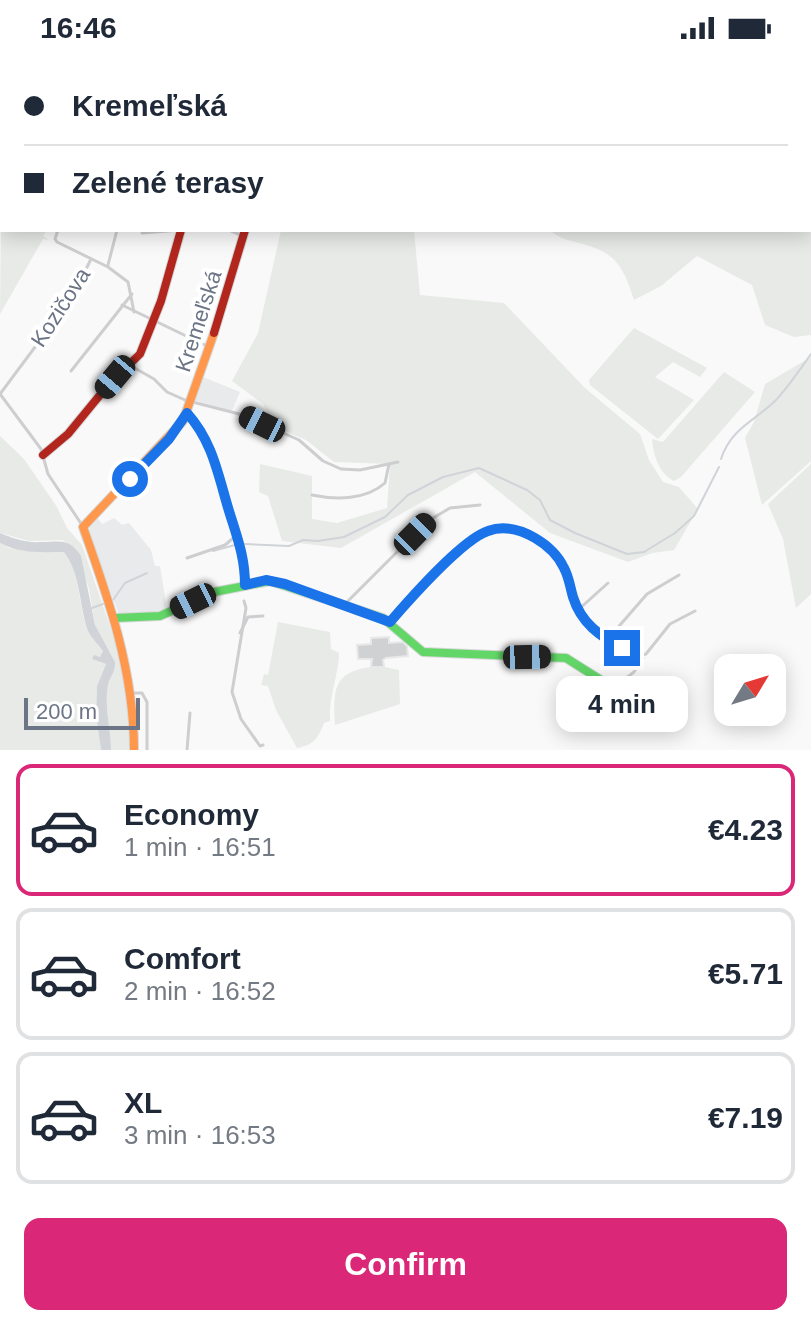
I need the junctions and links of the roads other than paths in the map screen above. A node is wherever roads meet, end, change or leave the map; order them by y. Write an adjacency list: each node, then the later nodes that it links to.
1 (58, 232): 7 (street)
2 (117, 232): 8 (street)
3 (155, 232): 5 (street)
4 (180, 232): 12 (street)
5 (142, 233)
6 (244, 233): 13 (street, Kremeľská)
7 (91, 259): 8 (street); 16 (street, Kozičova)
8 (108, 267): 9 (street)
9 (132, 294): 10 (street); 11 (street)
10 (122, 305): 11 (street); 15 (street)
11 (134, 312): 12 (street)
12 (154, 321): 13 (street); 14 (street)
13 (210, 347): 17 (street, Kremeľská)
14 (131, 365): 17 (street); 19 (street)
15 (71, 371)
16 (0, 394): 19 (street)
17 (191, 401): 18 (street, Kremeľská); 21 (street)
18 (187, 413): 24 (street, Kremeľská); 25 (street)
19 (43, 455): 24 (street)
20 (398, 462): 21 (street)
21 (389, 464): 22 (street)
22 (312, 495)
23 (480, 505): 31 (street)
24 (83, 527): 35 (street)
25 (238, 534): 26 (street); 29 (street)
26 (187, 558)
27 (679, 575): 38 (street)
28 (608, 583): 32 (street)
29 (245, 585): 31 (street); 35 (street)
30 (244, 601): 37 (street)
31 (344, 605): 36 (street)
32 (578, 610): 36 (street); 38 (street)
33 (695, 611): 39 (street)
34 (263, 616): 37 (street)
35 (115, 618): 41 (street)
36 (390, 622): 42 (street)
37 (240, 633): 44 (street)
38 (607, 640): 39 (street)
39 (643, 658): 40 (street)
40 (621, 682)
41 (133, 695): 45 (street); 46 (street)
42 (634, 701)
43 (190, 713): 47 (street)
44 (263, 745)
45 (134, 750)
46 (147, 750)
47 (187, 750)

